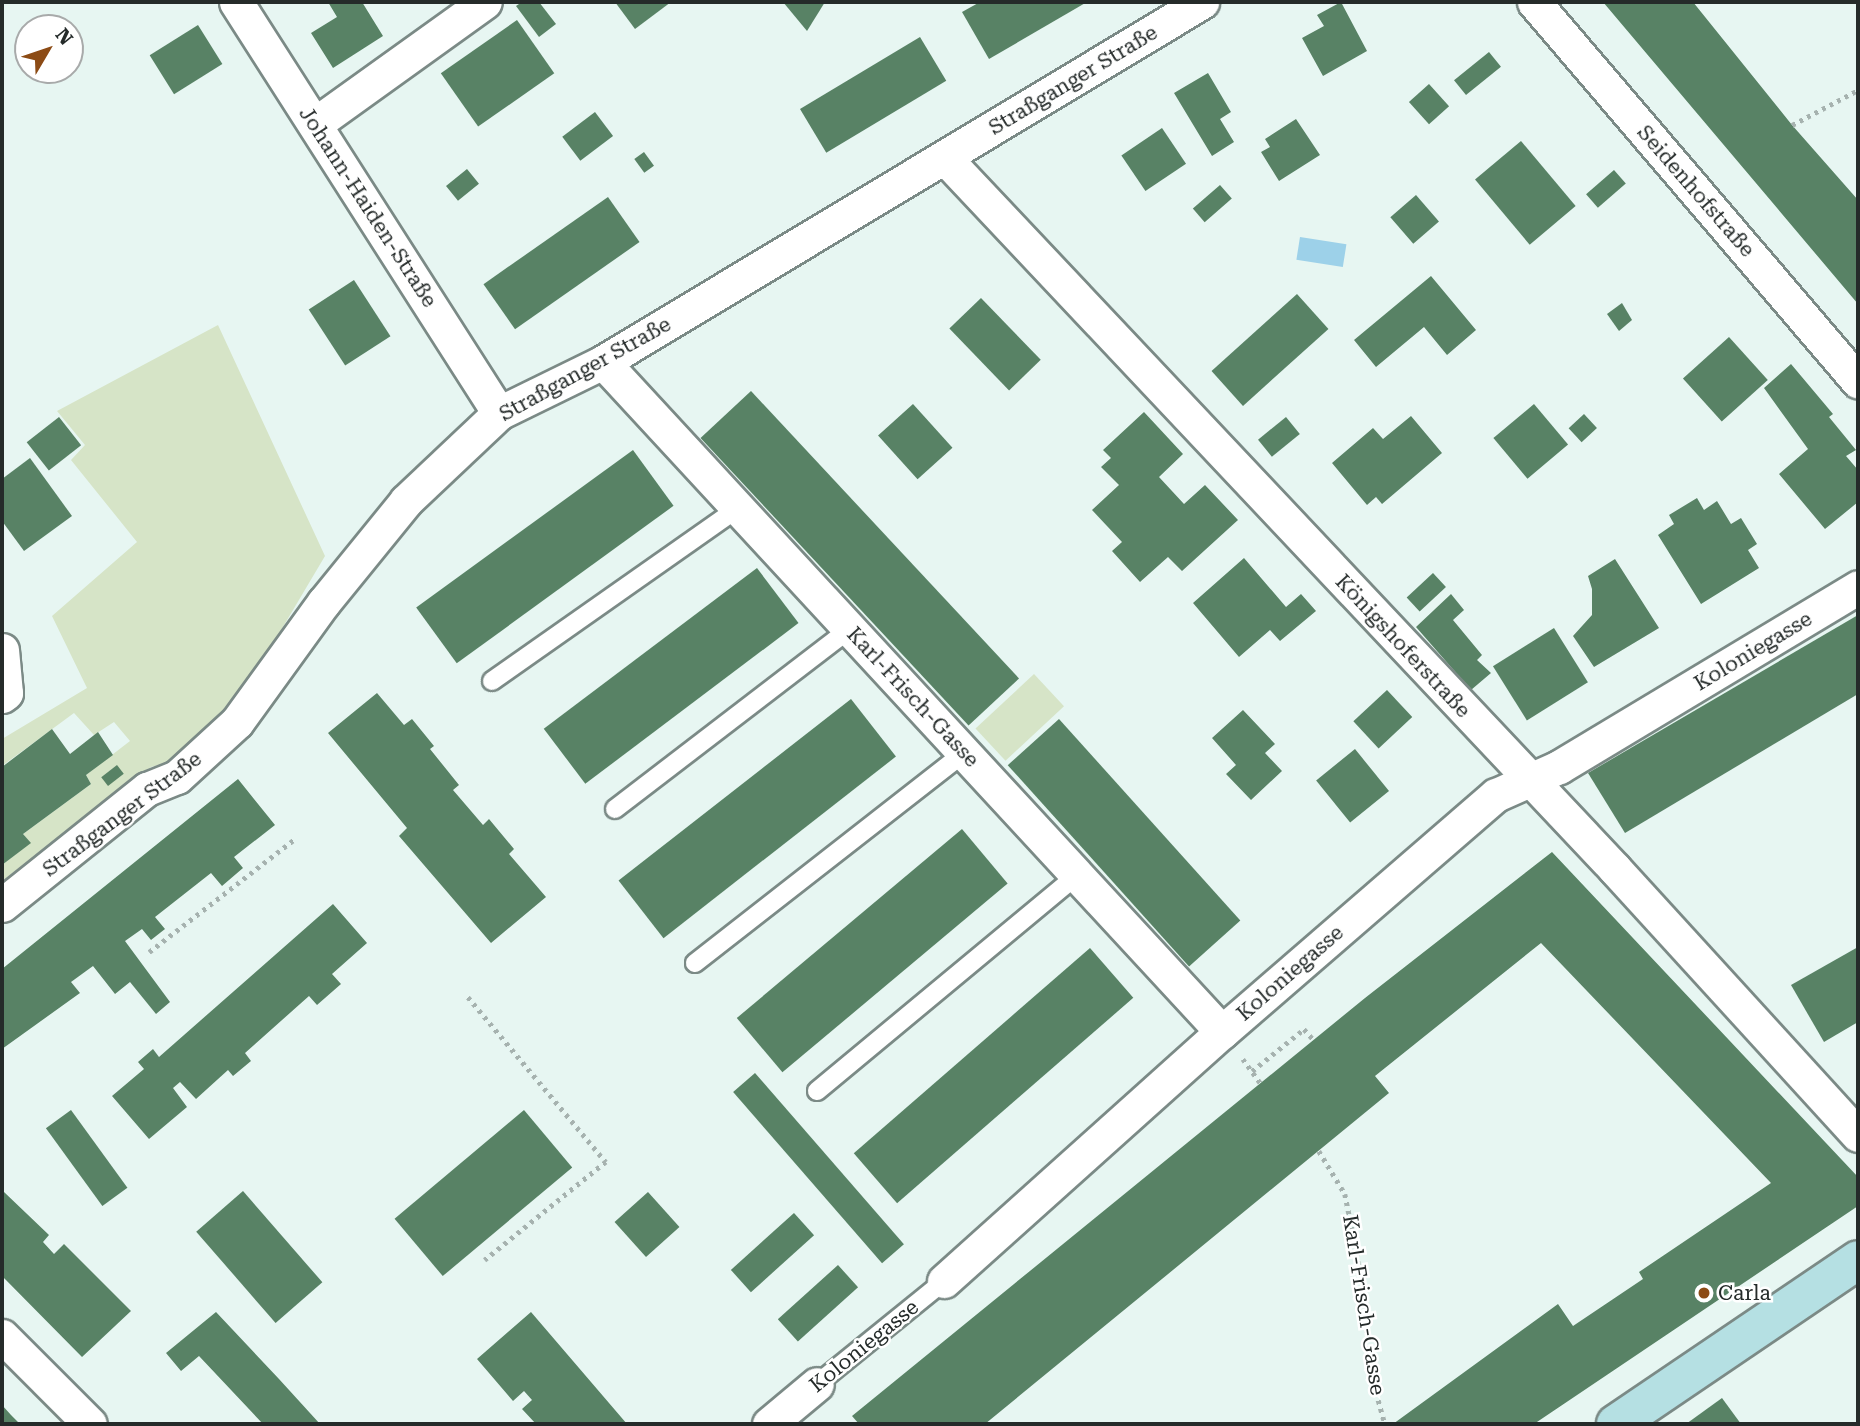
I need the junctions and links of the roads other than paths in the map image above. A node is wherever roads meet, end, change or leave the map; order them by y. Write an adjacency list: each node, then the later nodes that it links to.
1 (236, 2): 5 (street, Johann-Haiden-Straße)
2 (485, 2): 5 (street)
3 (1202, 2): 6 (street, Straßganger Straße)
4 (1534, 2): 8 (street, Seidenhofstraße)
5 (315, 124): 9 (street, Johann-Haiden-Straße)
6 (945, 158): 7 (street, Straßganger Straße); 17 (street, Königshoferstraße)
7 (603, 362): 9 (street, Straßganger Straße); 10 (street, Karl-Frisch-Gasse)
8 (1858, 381)
9 (499, 413): 20 (street, Straßganger Straße)
10 (738, 508): 12 (street, Karl-Frisch-Gasse); 14 (lane)
11 (1858, 587): 17 (street, Koloniegasse)
12 (850, 629): 16 (street, Karl-Frisch-Gasse); 18 (lane)
13 (2, 650): 15 (street)
14 (492, 681)
15 (4, 695)
16 (964, 753): 19 (street, Karl-Frisch-Gasse); 21 (lane)
17 (1529, 780): 22 (street, Koloniegasse); 24 (street, Königshoferstraße)
18 (615, 809)
19 (1077, 875): 22 (street, Karl-Frisch-Gasse); 23 (lane)
20 (2, 905)
21 (695, 963)
22 (1222, 1032): 26 (street, Koloniegasse)
23 (817, 1091)
24 (1858, 1135)
25 (1858, 1259): 31 (main road)
26 (944, 1281): 28 (lane, Koloniegasse)
27 (2, 1336): 29 (street)
28 (817, 1384): 30 (street, Koloniegasse)
29 (90, 1424)
30 (769, 1424)
31 (1616, 1424)

